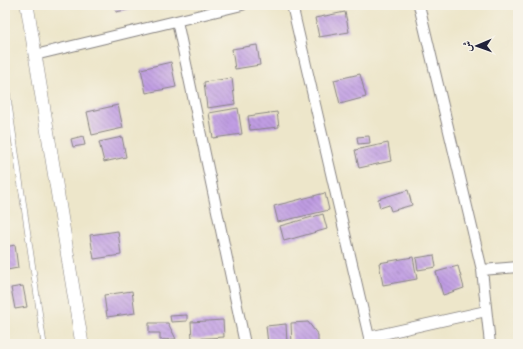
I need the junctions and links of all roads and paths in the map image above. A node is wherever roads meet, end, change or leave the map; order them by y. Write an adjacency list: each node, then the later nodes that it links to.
1 (27, 5): 6 (street)
2 (242, 5): 5 (street)
3 (292, 5): 10 (street)
4 (419, 5): 9 (street)
5 (177, 21): 6 (street); 13 (street)
6 (35, 55): 12 (street)
7 (5, 77): 11 (lane)
8 (518, 267): 9 (street)
9 (482, 270): 10 (street)
10 (486, 311): 14 (street)
11 (44, 344)
12 (82, 344)
13 (244, 344)
14 (490, 344)

